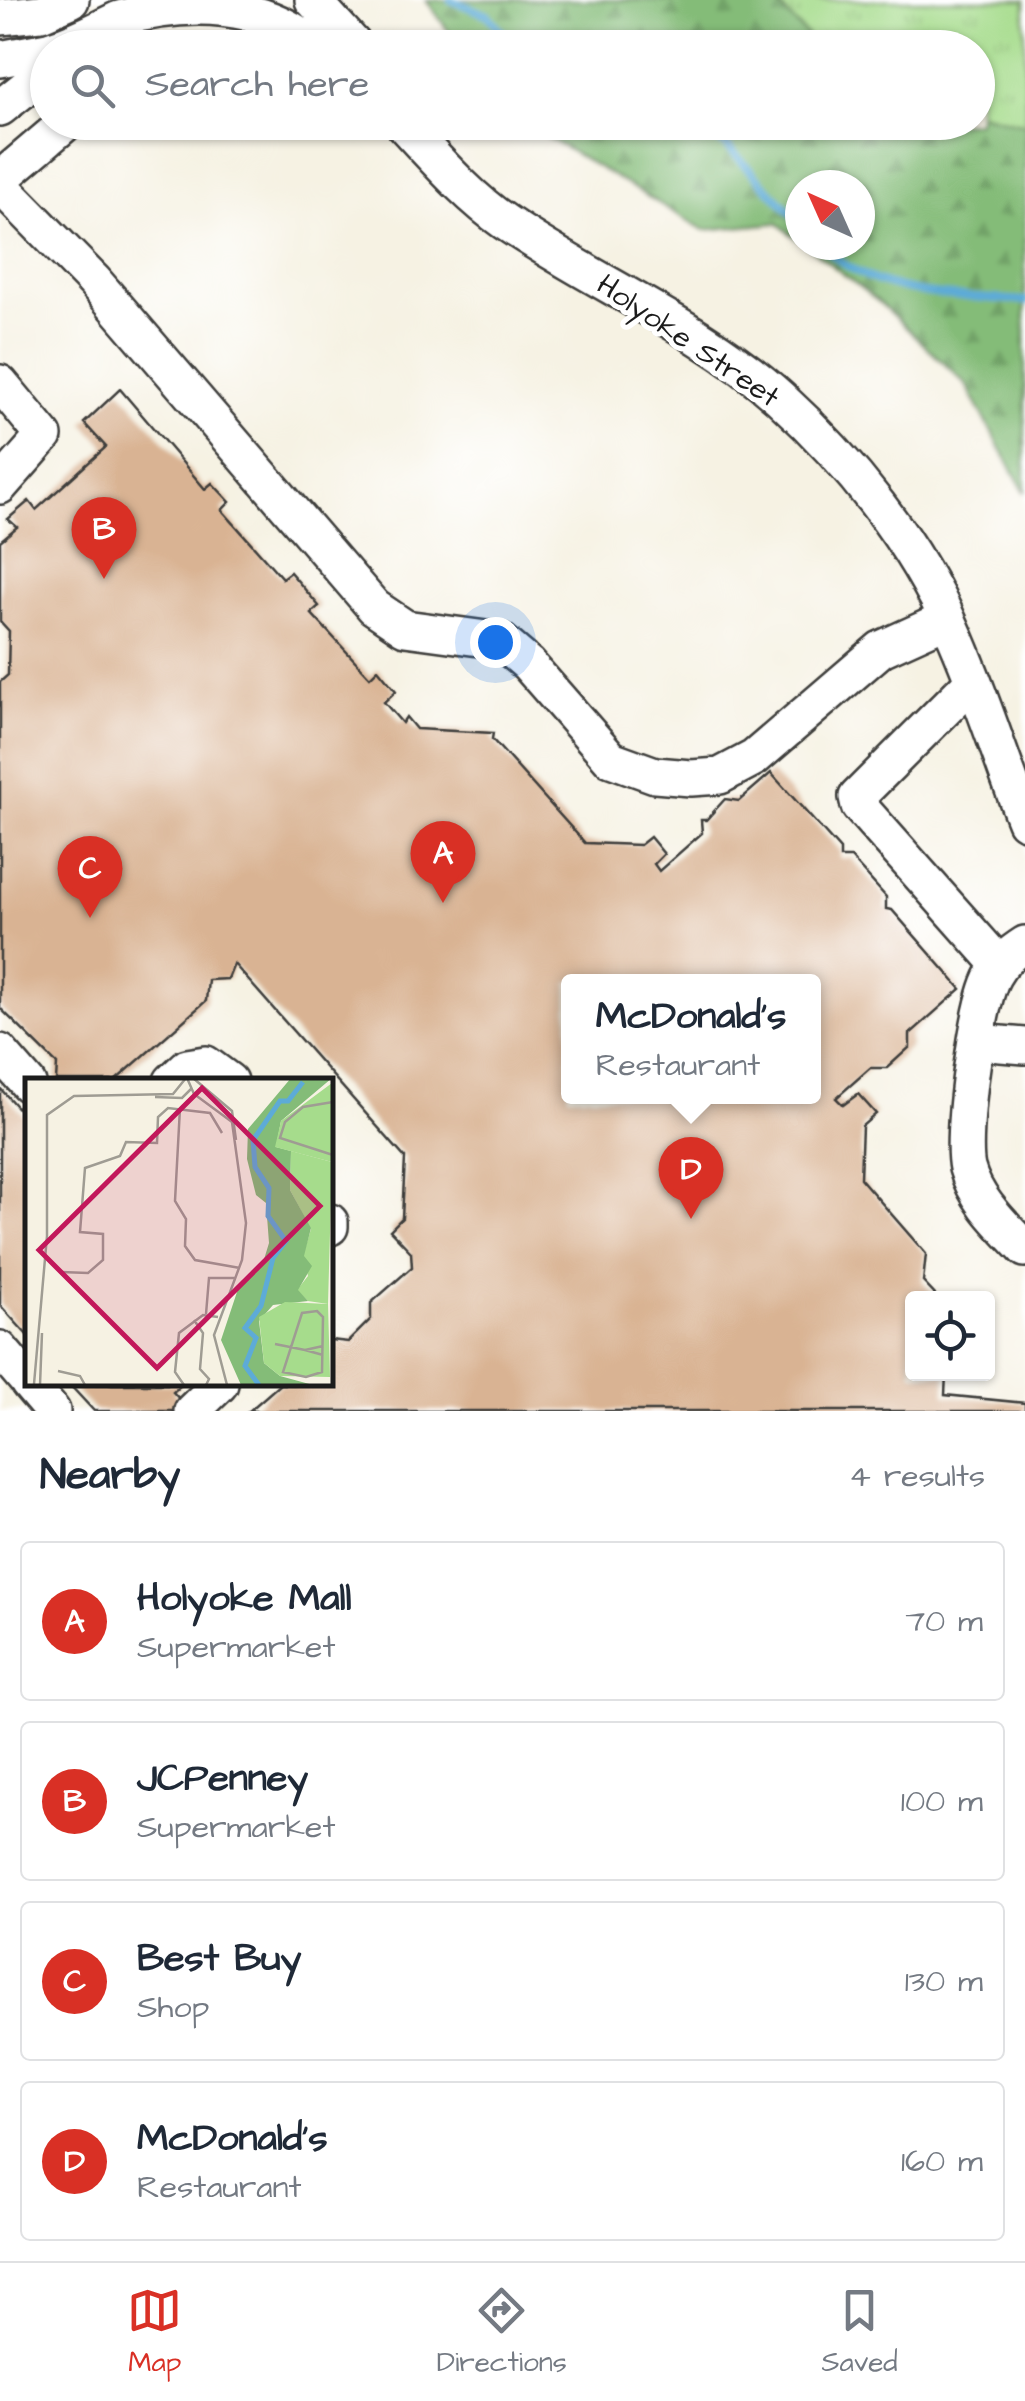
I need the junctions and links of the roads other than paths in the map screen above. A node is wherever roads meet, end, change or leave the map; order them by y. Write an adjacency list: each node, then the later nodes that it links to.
1 (72, 0): 3 (street)
2 (313, 0): 6 (street)
3 (0, 18)
4 (102, 30): 5 (street)
5 (295, 30)
6 (340, 30)
7 (30, 53): 8 (street)
8 (0, 59)
9 (30, 84): 10 (street)
10 (0, 108)
11 (47, 140): 13 (street)
12 (418, 140): 16 (street, Holyoke Street)
13 (0, 182): 16 (street)
14 (0, 383): 15 (street)
15 (0, 486)
16 (948, 619): 17 (street, Holyoke Street)
17 (972, 682): 18 (street, Holyoke Street); 19 (street)
18 (1025, 820)
19 (1012, 954): 20 (street)
20 (976, 1042): 21 (street); 26 (street)
21 (1025, 1046)
22 (0, 1052): 25 (street)
23 (175, 1078): 24 (street)
24 (225, 1078)
25 (25, 1081)
26 (1025, 1249)
27 (0, 1349): 28 (street)
28 (25, 1378)
29 (31, 1386): 31 (street)
30 (218, 1386): 32 (street)
31 (52, 1411)
32 (192, 1411)

